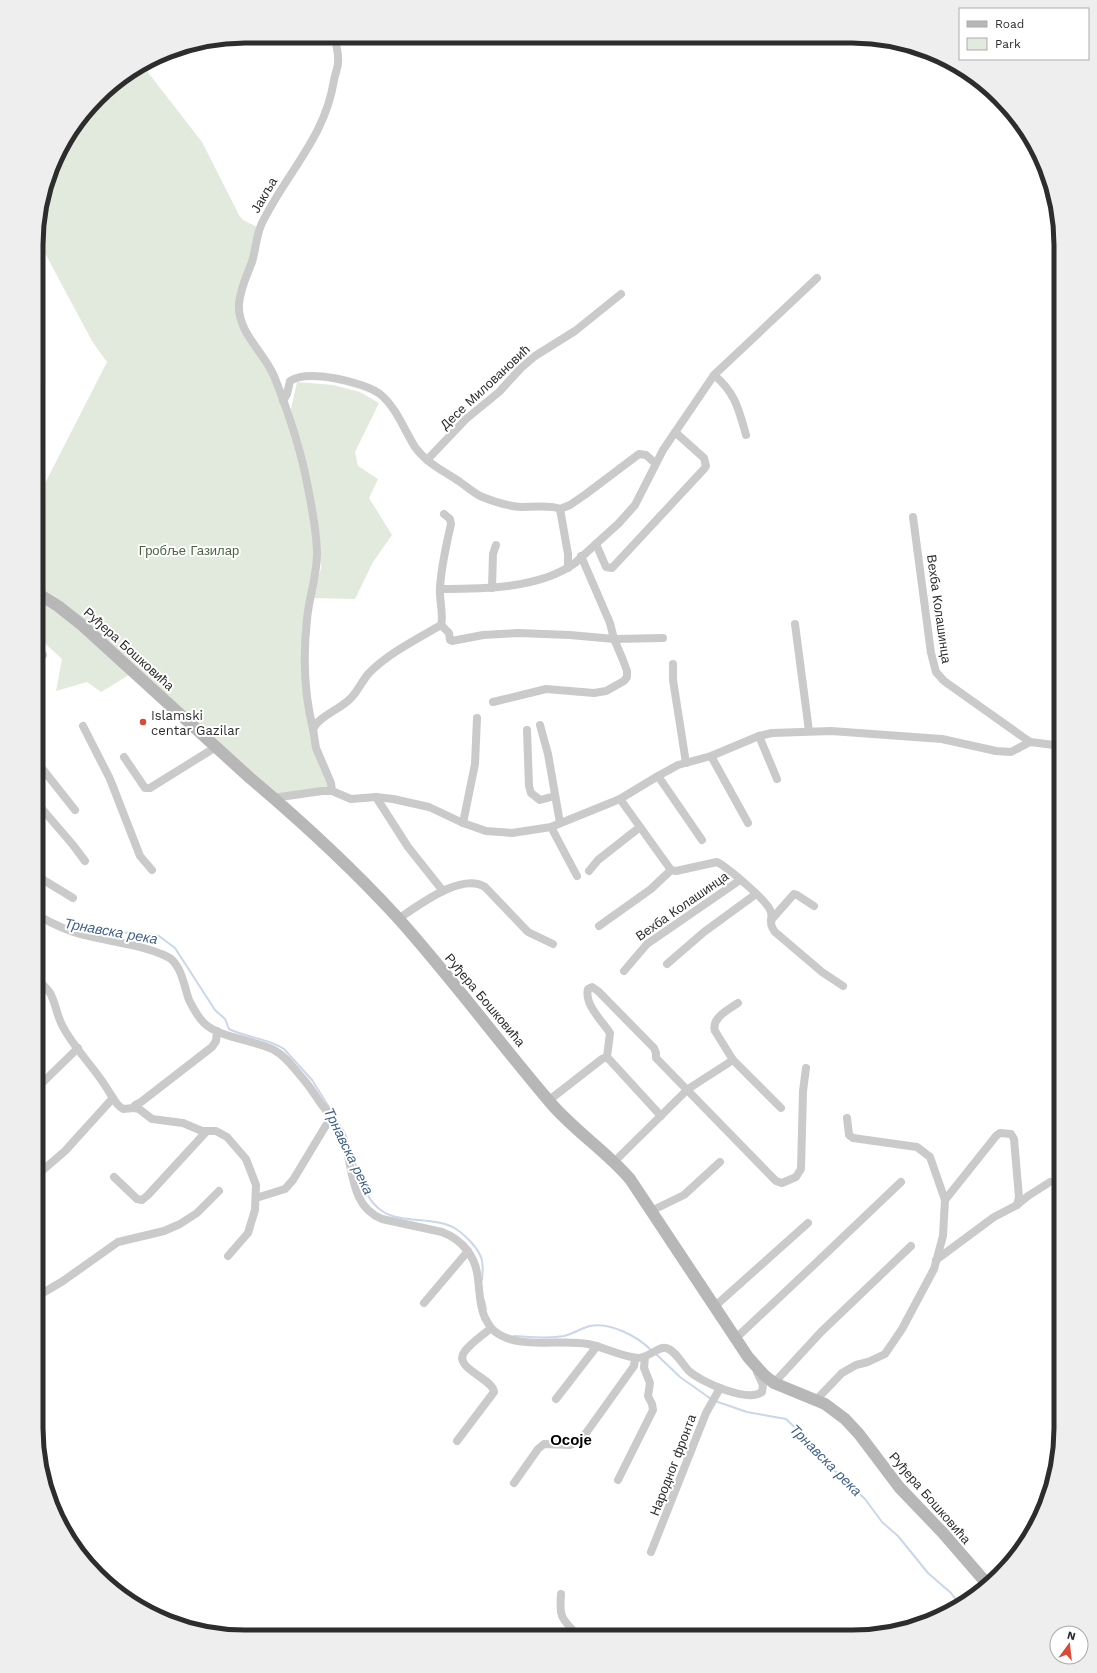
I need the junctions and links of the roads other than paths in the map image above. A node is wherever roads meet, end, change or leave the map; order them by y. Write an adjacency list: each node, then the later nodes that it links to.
1 (335, 43): 5 (street, Јакља)
2 (817, 278): 4 (street)
3 (621, 294): 8 (street, Десе Миловановић)
4 (714, 375): 6 (street); 7 (street)
5 (283, 401): 8 (street); 29 (street)
6 (676, 432): 9 (street); 13 (street)
7 (746, 435)
8 (427, 460): 10 (street)
9 (655, 463): 10 (street); 13 (street)
10 (560, 508): 16 (street)
11 (444, 514): 18 (street)
12 (914, 517): 33 (street, Вехба Колашинца)
13 (596, 544): 15 (street)
14 (496, 546): 17 (street)
15 (581, 556): 16 (street); 23 (street)
16 (568, 568): 17 (street)
17 (492, 588): 18 (street)
18 (440, 589): 21 (street)
19 (43, 597): 35 (main road, Руђера Бошковића)
20 (795, 624): 31 (street)
21 (441, 625): 23 (street); 29 (street)
22 (663, 638): 23 (street)
23 (614, 639): 25 (street)
24 (673, 664): 38 (street)
25 (493, 702)
26 (477, 718): 49 (street)
27 (540, 725): 43 (street)
28 (83, 726): 56 (street)
29 (312, 729): 42 (street)
30 (527, 730): 43 (street)
31 (809, 731): 32 (street); 33 (street)
32 (759, 736): 36 (street); 41 (street)
33 (1030, 742): 34 (street)
34 (1054, 745)
35 (216, 747): 37 (street); 45 (main road, Руђера Бошковића)
36 (711, 756): 38 (street); 51 (street)
37 (124, 757)
38 (686, 763): 40 (street)
39 (43, 770): 48 (street)
40 (658, 776): 46 (street); 54 (street)
41 (777, 779)
42 (332, 791): 44 (street); 45 (street)
43 (555, 796): 50 (street)
44 (376, 797): 49 (street); 62 (street)
45 (273, 798): 67 (main road, Руђера Бошковића)
46 (620, 799): 50 (street); 53 (street)
47 (43, 810): 55 (street)
48 (75, 810)
49 (463, 823): 52 (street)
50 (560, 823): 52 (street)
51 (748, 823)
52 (551, 827): 59 (street)
53 (640, 827): 57 (street); 58 (street)
54 (702, 840)
55 (85, 861)
56 (152, 870)
57 (671, 870): 61 (street, Вехба Колашинца); 69 (street)
58 (589, 871)
59 (577, 876)
60 (43, 880): 64 (street)
61 (740, 880): 63 (street, Вехба Колашинца); 72 (street, Вехба Колашинца)
62 (443, 892): 67 (street); 70 (street)
63 (756, 894): 68 (street, Вехба Колашинца); 71 (street)
64 (73, 898)
65 (814, 906): 68 (street)
66 (43, 918): 76 (street)
67 (398, 919): 84 (main road, Руђера Бошковића)
68 (771, 920): 74 (street, Вехба Колашинца)
69 (599, 926)
70 (553, 944)
71 (667, 964)
72 (624, 971)
73 (43, 986): 77 (street)
74 (843, 986)
75 (738, 1003): 79 (street)
76 (217, 1031): 85 (street); 88 (street)
77 (78, 1048): 81 (street); 83 (street)
78 (607, 1057): 82 (street); 84 (street); 87 (street)
79 (733, 1060): 82 (street); 86 (street)
80 (806, 1068): 82 (street)
81 (43, 1082)
82 (688, 1089): 87 (street)
83 (113, 1098): 85 (street); 93 (street)
84 (548, 1100): 91 (main road, Руђера Бошковића)
85 (134, 1108): 90 (street)
86 (781, 1108)
87 (661, 1116): 91 (street)
88 (331, 1117): 98 (street); 104 (street)
89 (847, 1118): 99 (street)
90 (206, 1132): 94 (street); 98 (street)
91 (614, 1162): 101 (main road, Руђера Бошковића)
92 (720, 1162): 101 (street)
93 (43, 1170)
94 (114, 1177)
95 (901, 1182): 111 (street)
96 (1050, 1182): 100 (street)
97 (219, 1191): 107 (street)
98 (256, 1198): 105 (street)
99 (945, 1200): 100 (street); 106 (street)
100 (1017, 1205): 106 (street)
101 (651, 1211): 109 (main road, Руђера Бошковића)
102 (808, 1223): 109 (street)
103 (912, 1246): 116 (street)
104 (468, 1251): 108 (street); 110 (street)
105 (228, 1256)
106 (936, 1260): 119 (street)
107 (43, 1293)
108 (424, 1303)
109 (714, 1307): 111 (main road, Руђера Бошковића)
110 (491, 1328): 112 (street); 120 (street)
111 (735, 1339): 115 (main road, Руђера Бошковића)
112 (597, 1346): 114 (street); 118 (street)
113 (647, 1356): 114 (street); 117 (street); 121 (street)
114 (635, 1358): 122 (street)
115 (757, 1367): 116 (main road, Руђера Бошковића); 117 (street, Руђера Бошковића)
116 (774, 1383): 119 (main road, Руђера Бошковића)
117 (720, 1388): 123 (street, Народног фронта)
118 (556, 1399)
119 (816, 1400): 124 (main road, Руђера Бошковића)
120 (457, 1441)
121 (618, 1480)
122 (514, 1483)
123 (651, 1552)
124 (984, 1581)
125 (561, 1594): 126 (street)
126 (573, 1630)

